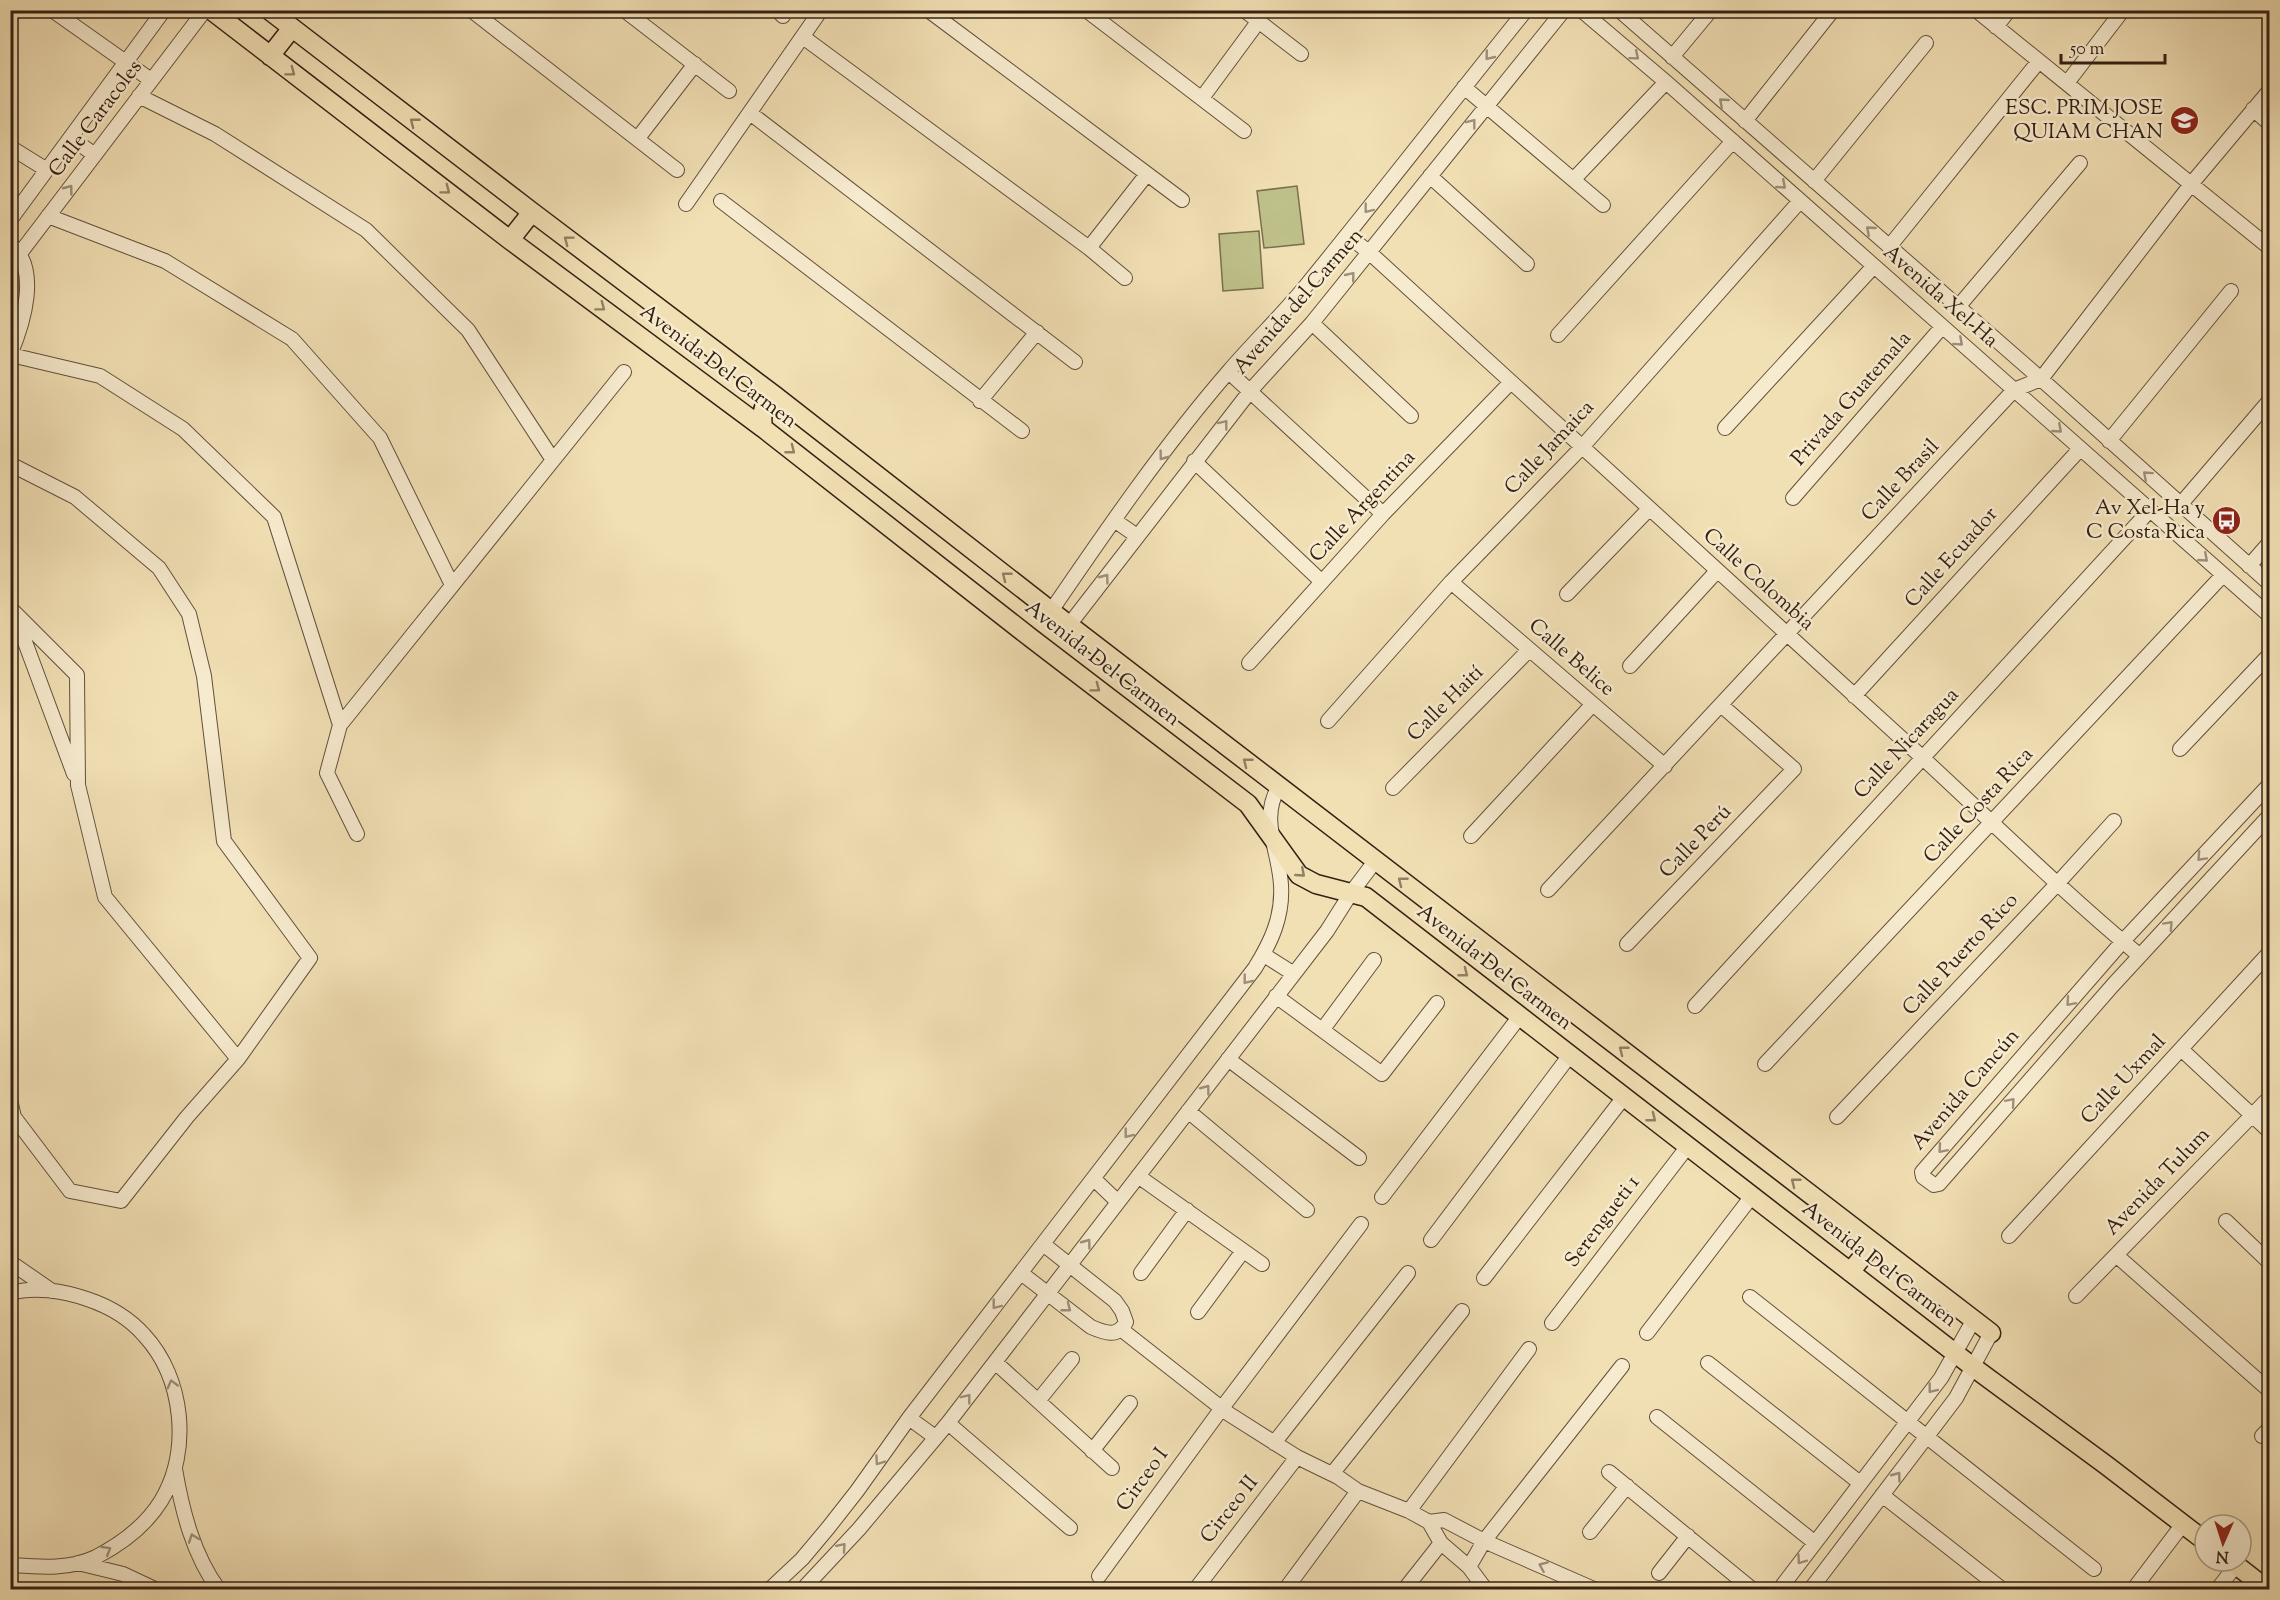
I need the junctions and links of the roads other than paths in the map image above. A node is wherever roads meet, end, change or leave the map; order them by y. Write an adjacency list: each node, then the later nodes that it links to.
1 (52, 10): 30 (street)
2 (164, 10): 30 (street, Calle Caracoles)
3 (204, 10): 32 (street, Calle Caracoles)
4 (211, 10): 27 (main road, Avenida Del Carmen)
5 (269, 10): 23 (main road, Avenida Del Carmen)
6 (471, 10): 47 (street)
7 (624, 10): 31 (street)
8 (821, 10): 24 (street)
9 (928, 10): 54 (street)
10 (1086, 10): 39 (street)
11 (1244, 10): 21 (street)
12 (1526, 10): 35 (street, Avenida del Carmen, one-way to 35)
13 (1564, 10): 40 (street, Avenida del Carmen)
14 (1581, 10): 33 (street, Avenida Xel-Ha, one-way to 33)
15 (1619, 10): 28 (street, Avenida Xel-Ha)
16 (1711, 10): 28 (street)
17 (1833, 10): 43 (street)
18 (1976, 10): 22 (street)
19 (2009, 10): 22 (street)
20 (2123, 10): 34 (street)
21 (1258, 22): 26 (street); 39 (street)
22 (1996, 27): 29 (street)
23 (292, 28): 27 (main road); 64 (main road, Avenida Del Carmen, one-way to 23)
24 (803, 37): 42 (street); 71 (street)
25 (1926, 44): 57 (street)
26 (1300, 54)
27 (270, 56): 68 (main road, Avenida Del Carmen, one-way to 68)
28 (1672, 57): 43 (street, Avenida Xel-Ha, one-way to 28)
29 (2039, 61): 34 (street); 69 (street)
30 (126, 62): 32 (street); 46 (street, Calle Caracoles)
31 (694, 64): 37 (street); 47 (street)
32 (151, 80): 38 (street, Calle Caracoles)
33 (1666, 82): 48 (street, Avenida Xel-Ha); 56 (street)
34 (2067, 83): 58 (street)
35 (1464, 87): 40 (street); 67 (street, Avenida del Carmen, one-way to 67)
36 (2270, 90): 41 (street)
37 (729, 91)
38 (139, 96): 50 (street, Calle Caracoles); 101 (street)
39 (1202, 98): 45 (street)
40 (1486, 105): 55 (street, Avenida del Carmen, one-way to 40); 56 (street)
41 (2253, 109): 44 (street); 58 (street)
42 (750, 113): 62 (street); 81 (street)
43 (1745, 121): 57 (street, Avenida Xel-Ha)
44 (2270, 124)
45 (1244, 131)
46 (71, 138): 50 (street); 52 (street, Calle Caracoles)
47 (638, 138): 53 (street)
48 (1733, 141): 61 (street, Avenida Xel-Ha, one-way to 61); 82 (street)
49 (10, 147): 52 (street)
50 (95, 155): 65 (street, Calle Caracoles, one-way to 50)
51 (2080, 163): 78 (street)
52 (47, 170): 66 (street, Calle Caracoles)
53 (677, 170)
54 (1147, 174): 59 (street); 71 (street)
55 (1430, 176): 73 (street, Avenida del Carmen); 74 (street)
56 (1574, 179): 63 (street)
57 (1814, 181): 69 (street, Avenida Xel-Ha, one-way to 57)
58 (2192, 183): 72 (street); 87 (street)
59 (1182, 200)
60 (721, 201): 93 (street)
61 (1800, 201): 75 (street, Avenida Xel-Ha); 99 (street, Calle Jamaica)
62 (686, 204)
63 (1603, 205)
64 (532, 212): 68 (main road); 91 (main road, Avenida Del Carmen, one-way to 64)
65 (48, 216): 70 (street, Calle Caracoles); 118 (street)
66 (10, 220)
67 (1347, 235): 73 (street, Calle Colombia); 86 (street, Avenida del Carmen)
68 (510, 240): 95 (main road, Avenida Del Carmen, one-way to 95)
69 (1889, 247): 78 (street, Avenida Xel-Ha)
70 (16, 248): 83 (street, Calle Caracoles)
71 (1089, 248): 76 (street)
72 (2270, 248)
73 (1370, 253): 79 (street, Avenida del Carmen, one-way to 73); 88 (street, Calle Colombia)
74 (1527, 264)
75 (1874, 266): 80 (street, Avenida Xel-Ha); 96 (street)
76 (1125, 278)
77 (2231, 291): 98 (street)
78 (1958, 307): 87 (street, Avenida Xel-Ha)
79 (1312, 323): 89 (street, Avenida del Carmen); 94 (street)
80 (1942, 327): 90 (street, Avenida Xel-Ha, one-way to 90); 104 (street, Privada Guatemala)
81 (1037, 333): 84 (street); 93 (street)
82 (1558, 334)
83 (11, 355): 133 (street)
84 (1075, 362)
85 (624, 372): 101 (street)
86 (1229, 372): 89 (street); 109 (street, Avenida del Carmen, one-way to 109)
87 (2041, 379): 90 (street, Calle Brasil); 98 (street, Avenida Xel-Ha)
88 (1511, 382): 99 (street, Calle Colombia); 108 (street, Calle Argentina)
89 (1251, 390): 102 (street, Avenida del Carmen, one-way to 89); 108 (street)
90 (2014, 390): 100 (street, Avenida Xel-Ha, one-way to 100); 124 (street, Calle Brasil)
91 (774, 394): 95 (main road); 121 (main road, Avenida Del Carmen, one-way to 91)
92 (2270, 400): 105 (street)
93 (980, 401): 97 (street)
94 (1411, 416)
95 (763, 428): 147 (main road, Avenida Del Carmen, one-way to 147)
96 (1725, 428)
97 (1022, 431)
98 (2109, 441): 105 (street, Avenida Xel-Ha, one-way to 98)
99 (1582, 447): 106 (street, Calle Colombia); 116 (street, Calle Jamaica)
100 (2080, 449): 107 (street, Avenida Xel-Ha); 129 (street, Calle Ecuador)
101 (553, 460): 118 (street)
102 (1194, 461): 110 (street, Avenida del Carmen); 115 (street)
103 (10, 464): 167 (street)
104 (1793, 498)
105 (2180, 505): 112 (street, Avenida Xel-Ha)
106 (1649, 509): 113 (street, Calle Colombia); 119 (street)
107 (2150, 510): 114 (street, Avenida Xel-Ha, one-way to 114); 135 (street, Calle Nicaragua)
108 (1383, 514): 115 (street, Calle Argentina)
109 (1114, 520): 110 (street); 121 (street, Avenida del Carmen)
110 (1137, 536): 123 (street, Avenida del Carmen, one-way to 110)
111 (2270, 542): 112 (street)
112 (2249, 566): 117 (street, Avenida Xel-Ha)
113 (1717, 571): 124 (street, Calle Colombia); 128 (street)
114 (2223, 575): 122 (street, Avenida Xel-Ha); 143 (street, Calle Costa Rica)
115 (1322, 582): 127 (street, Calle Argentina)
116 (1451, 582): 125 (street, Calle Belice); 132 (street, Calle Jamaica)
117 (2270, 584)
118 (452, 585): 133 (street)
119 (1567, 594)
120 (12, 608): 137 (street); 137 (street)
121 (1051, 611): 123 (main road, Avenida Del Carmen)
122 (2270, 616)
123 (1069, 625): 139 (main road, Avenida Del Carmen, one-way to 123)
124 (1787, 635): 129 (street, Calle Colombia); 131 (street, Calle Brasil)
125 (1530, 650): 130 (street, Calle Belice); 140 (street, Calle Haití)
126 (2270, 654): 134 (street)
127 (1249, 663)
128 (1630, 666)
129 (1854, 696): 135 (street, Calle Colombia)
130 (1593, 704): 136 (street, Calle Belice); 146 (street)
131 (1722, 705): 136 (street, Calle Brasil); 154 (street, Calle Perú)
132 (1328, 721)
133 (340, 725): 144 (street)
134 (2180, 749)
135 (1923, 758): 143 (street, Calle Colombia); 162 (street, Calle Nicaragua)
136 (1665, 766): 151 (street, Calle Brasil)
137 (78, 784): 167 (street)
138 (2270, 784): 145 (street, Avenida Cancún)
139 (1279, 786): 147 (street); 149 (main road, Avenida Del Carmen)
140 (1393, 788)
141 (2270, 815): 148 (street, Avenida Cancún)
142 (2114, 821): 150 (street, Calle Puerto Rico)
143 (1991, 824): 150 (street, Calle Colombia); 169 (street, Calle Costa Rica)
144 (357, 834)
145 (2222, 835): 148 (street); 153 (street, Avenida Cancún, one-way to 153)
146 (1471, 836)
147 (1273, 838): 152 (main road, Avenida Del Carmen, one-way to 152); 156 (street)
148 (2237, 850): 157 (street, Avenida Cancún, one-way to 148)
149 (1376, 860): 152 (street); 190 (main road, Avenida Del Carmen, one-way to 149)
150 (2057, 884): 153 (street, Calle Colombia); 175 (street, Calle Puerto Rico)
151 (1548, 891)
152 (1351, 892): 159 (street); 163 (main road, Avenida Del Carmen, one-way to 163)
153 (2123, 941): 157 (street, Calle Colombia); 157 (street, Avenida Cancún, one-way to 157)
154 (1628, 944)
155 (2270, 952): 165 (street, Calle Uxmal)
156 (1264, 955): 159 (street); 180 (street, one-way to 180)
157 (2140, 956)
158 (1374, 960): 164 (street)
159 (1293, 974): 160 (street)
160 (1276, 996): 164 (street); 168 (street)
161 (1437, 1003): 164 (street)
162 (1695, 1006)
163 (1520, 1016): 166 (main road, Avenida Del Carmen); 182 (street)
164 (1323, 1029)
165 (2181, 1049): 174 (street); 188 (street, Calle Uxmal)
166 (1570, 1055): 170 (main road, Avenida Del Carmen); 189 (street)
167 (238, 1059): 172 (street)
168 (1228, 1059): 173 (street, one-way to 168); 178 (street)
169 (1765, 1064)
170 (1624, 1097): 177 (main road, Avenida Del Carmen, one-way to 177); 202 (street)
171 (2270, 1097): 174 (street, Avenida Tulum)
172 (10, 1100)
173 (1188, 1112): 179 (street); 185 (street)
174 (2252, 1116): 176 (street); 193 (street, Avenida Tulum)
175 (1837, 1117)
176 (2270, 1132)
177 (1688, 1146): 181 (main road, Avenida Del Carmen); 211 (street, Serengueti 1)
178 (1359, 1158)
179 (1138, 1176): 183 (street); 184 (street)
180 (1094, 1179): 183 (street); 191 (street)
181 (1752, 1196): 198 (main road, Avenida Del Carmen); 213 (street)
182 (1382, 1197)
183 (1118, 1202): 197 (street, one-way to 183)
184 (1187, 1210): 192 (street); 200 (street)
185 (1307, 1210)
186 (2226, 1221): 196 (street)
187 (1361, 1224): 225 (street, Circeo I)
188 (2009, 1236)
189 (1431, 1240)
190 (1874, 1243): 198 (main road); 210 (main road, Avenida Del Carmen)
191 (1043, 1244): 197 (street); 199 (street)
192 (1244, 1251): 195 (street); 209 (street)
193 (2116, 1255): 206 (street, Avenida Tulum); 222 (street)
194 (10, 1263): 203 (street)
195 (1262, 1263)
196 (2270, 1263)
197 (1070, 1265): 205 (street); 212 (street)
198 (1850, 1272): 216 (main road, Avenida Del Carmen)
199 (1021, 1273): 205 (street); 227 (street, one-way to 227)
200 (1141, 1274)
201 (1408, 1274): 232 (street)
202 (1484, 1278)
203 (52, 1291): 204 (street); 235 (street, one-way to 203)
204 (10, 1293)
205 (1048, 1293): 212 (street, one-way to 212); 218 (street)
206 (2076, 1296)
207 (1750, 1297): 228 (street)
208 (1462, 1311): 238 (street)
209 (1198, 1312)
210 (1973, 1321): 214 (main road, Avenida Del Carmen); 216 (street, Avenida Del Carmen)
211 (1552, 1323)
212 (1122, 1329): 225 (street)
213 (1647, 1333)
214 (1990, 1333): 221 (street, Avenida Del Carmen)
215 (1529, 1349): 243 (street)
216 (1956, 1354): 221 (main road, Avenida Del Carmen); 228 (street, Avenida Del Carmen, one-way to 228)
217 (1072, 1359): 223 (street)
218 (995, 1362): 223 (street); 229 (street, one-way to 218)
219 (1708, 1363): 239 (street)
220 (1622, 1366): 250 (street)
221 (1973, 1367): 231 (street, Avenida Del Carmen); 245 (main road, Avenida Del Carmen)
222 (2270, 1391)
223 (1038, 1401): 233 (street)
224 (1130, 1403): 233 (street)
225 (1222, 1408): 232 (street); 260 (street, Circeo I)
226 (1657, 1417): 251 (street)
227 (909, 1418): 230 (street); 263 (street, one-way to 263)
228 (1906, 1422): 231 (street); 239 (street, Avenida Del Carmen)
229 (948, 1423): 230 (street); 246 (street)
230 (935, 1437): 264 (street, one-way to 230)
231 (1926, 1438): 242 (street, Avenida Del Carmen, one-way to 231); 256 (street)
232 (1274, 1443): 234 (street)
233 (1092, 1451): 236 (street)
234 (1297, 1457): 238 (street); 265 (street, Circeo II)
235 (175, 1467): 253 (street, one-way to 235); 262 (street, one-way to 235)
236 (1112, 1468)
237 (1609, 1472): 240 (street)
238 (1332, 1474): 241 (street)
239 (1860, 1483): 251 (street, Avenida Del Carmen)
240 (1627, 1486): 247 (street); 249 (street)
241 (1358, 1491): 243 (street); 266 (street)
242 (1882, 1495): 272 (street, Avenida Del Carmen); 273 (street)
243 (1409, 1511): 244 (street)
244 (1429, 1522): 250 (street); 252 (street)
245 (2183, 1524): 248 (main road, Avenida Del Carmen); 274 (street)
246 (1070, 1528)
247 (1590, 1532)
248 (2193, 1532)
249 (1689, 1536): 257 (street); 270 (street)
250 (1484, 1541): 255 (street); 269 (street, one-way to 250)
251 (1814, 1542): 271 (street, Avenida Del Carmen, one-way to 271)
252 (1441, 1544): 255 (street); 267 (street)
253 (76, 1562): 254 (street); 261 (street)
254 (10, 1565)
255 (1469, 1567): 268 (street)
256 (2094, 1569)
257 (1659, 1573)
258 (2228, 1573): 275 (street)
259 (2247, 1573): 276 (main road)
260 (1099, 1576)
261 (157, 1590)
262 (219, 1590)
263 (769, 1590)
264 (802, 1590)
265 (1195, 1590)
266 (1285, 1590)
267 (1404, 1590)
268 (1486, 1590)
269 (1596, 1590)
270 (1753, 1590)
271 (1779, 1590)
272 (1810, 1590)
273 (2003, 1590)
274 (2133, 1590)
275 (2217, 1590)
276 (2268, 1590)

